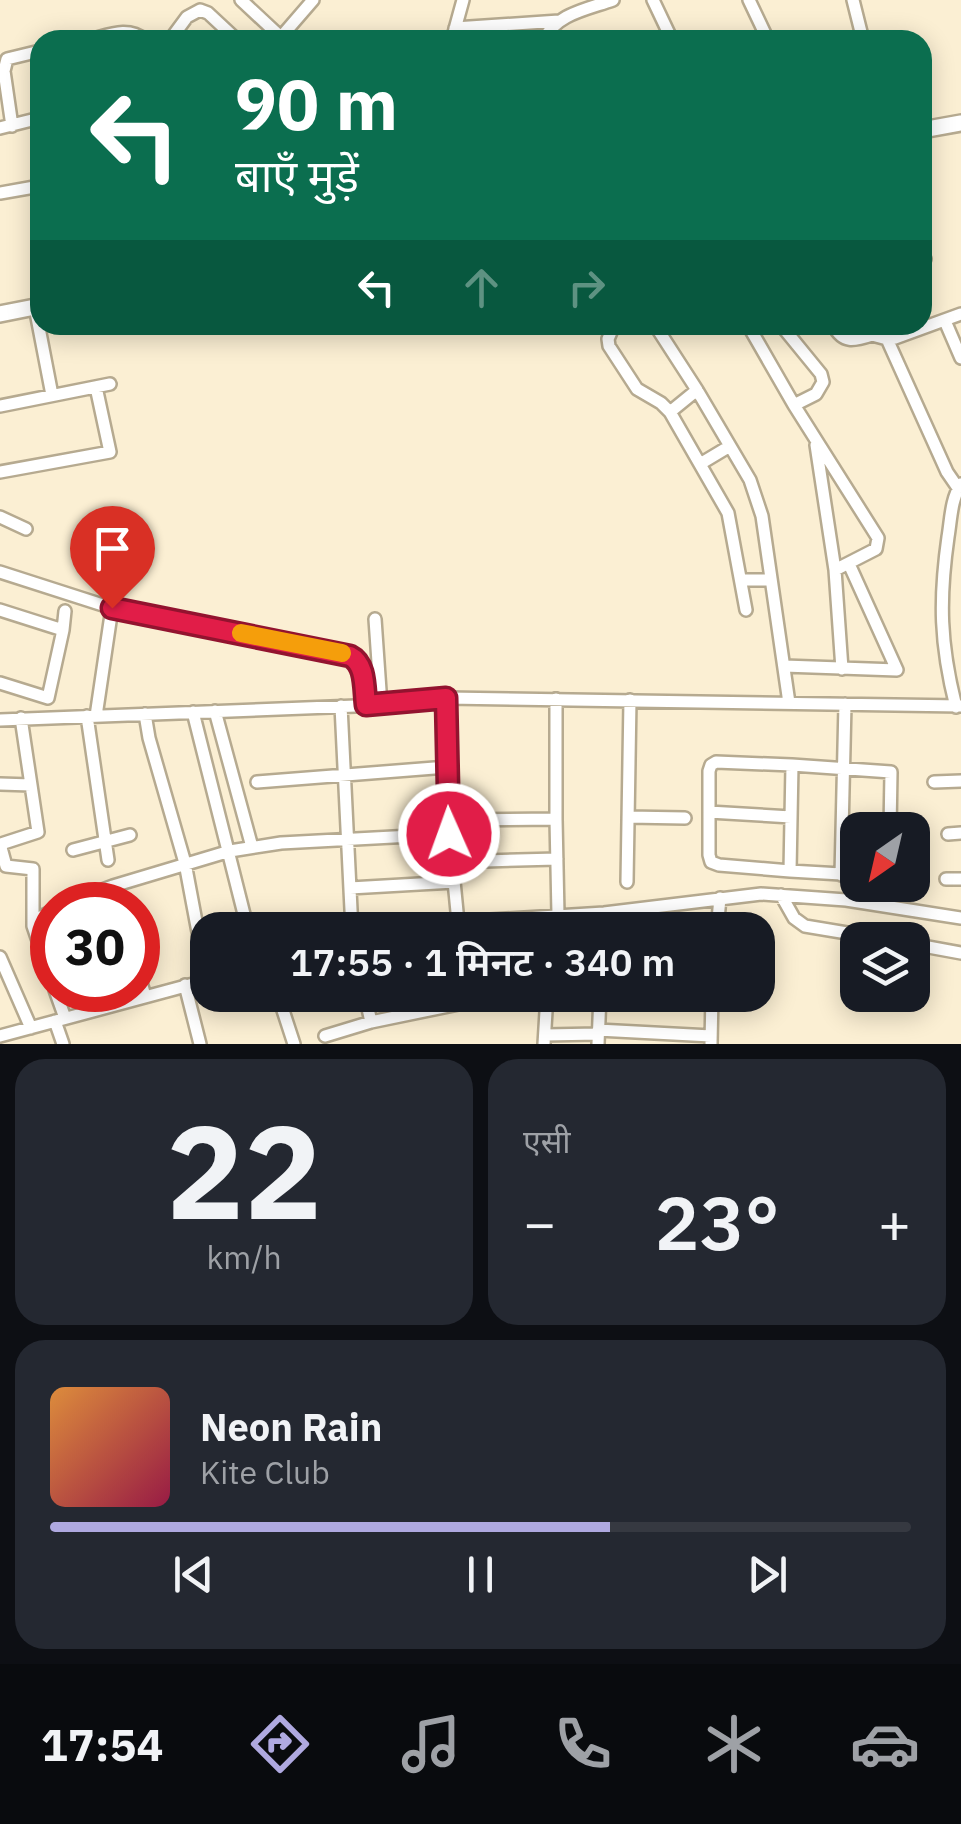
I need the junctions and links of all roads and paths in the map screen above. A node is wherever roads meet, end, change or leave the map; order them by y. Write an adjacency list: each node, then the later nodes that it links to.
1 (241, 0): 11 (street)
2 (313, 0): 12 (street)
3 (463, 0): 13 (street)
4 (613, 0): 8 (street)
5 (654, 0): 16 (street)
6 (749, 0): 17 (street)
7 (853, 0): 18 (street)
8 (559, 20): 14 (street); 15 (street)
9 (177, 30): 10 (street)
10 (226, 30)
11 (274, 30)
12 (289, 30)
13 (455, 30)
14 (484, 30)
15 (549, 30)
16 (668, 30)
17 (763, 30)
18 (860, 30)
19 (30, 53): 21 (street)
20 (961, 124): 22 (street)
21 (6, 127)
22 (932, 128)
23 (30, 188): 24 (street)
24 (0, 193)
25 (30, 308): 26 (street)
26 (0, 314)
27 (961, 314): 28 (street)
28 (945, 321): 29 (street); 40 (street)
29 (932, 325)
30 (43, 335): 44 (street)
31 (610, 335): 47 (street)
32 (661, 335): 43 (street)
33 (754, 335): 45 (street)
34 (789, 335): 45 (street)
35 (839, 335): 36 (street)
36 (865, 335)
37 (881, 335): 39 (street)
38 (900, 335): 39 (street)
39 (887, 339): 52 (street)
40 (961, 358)
41 (110, 384): 42 (street)
42 (96, 387): 44 (street); 51 (street)
43 (697, 390): 47 (street); 49 (street)
44 (52, 395): 46 (street)
45 (794, 404): 48 (street)
46 (0, 406)
47 (670, 412): 50 (street)
48 (813, 433): 55 (street); 56 (street)
49 (730, 446): 50 (street); 59 (street)
50 (700, 464): 58 (street)
51 (0, 472)
52 (959, 486): 77 (street)
53 (0, 518): 54 (street)
54 (26, 528)
55 (849, 564): 56 (street); 67 (street)
56 (835, 570): 67 (street)
57 (0, 572): 60 (street)
58 (741, 580): 59 (street); 62 (street)
59 (771, 580): 66 (street)
60 (112, 608): 74 (street); 81 (street)
61 (0, 610): 65 (street)
62 (746, 610)
63 (65, 611): 65 (street)
64 (375, 619): 75 (street)
65 (63, 630): 68 (street)
66 (784, 666): 67 (street); 72 (street)
67 (842, 669)
68 (0, 683)
69 (446, 698): 70 (street); 75 (street); 85 (street)
70 (556, 700): 71 (street); 99 (street)
71 (630, 700): 72 (street); 96 (street)
72 (789, 703): 73 (street)
73 (845, 704): 77 (street); 86 (street)
74 (366, 705): 75 (street); 76 (street)
75 (381, 705)
76 (342, 706): 78 (street); 87 (street)
77 (958, 706)
78 (215, 711): 79 (street); 105 (street)
79 (192, 712): 80 (street); 107 (street)
80 (145, 714): 81 (street); 111 (street)
81 (91, 716): 82 (street); 103 (street)
82 (22, 718): 83 (street); 92 (street)
83 (0, 720)
84 (792, 765): 86 (street); 93 (street); 97 (street)
85 (447, 767): 87 (street); 100 (street)
86 (844, 770): 94 (street); 95 (street)
87 (345, 774): 89 (street); 102 (street)
88 (961, 781): 90 (street)
89 (256, 782)
90 (934, 782)
91 (0, 784): 92 (street)
92 (31, 784): 104 (street)
93 (709, 812): 97 (street); 112 (street)
94 (843, 812)
95 (891, 812)
96 (628, 817): 98 (street); 119 (street)
97 (791, 817): 112 (street)
98 (685, 818)
99 (556, 819): 100 (street); 109 (street)
100 (448, 827): 102 (street); 118 (street)
101 (130, 835): 103 (street)
102 (348, 840): 105 (street); 120 (street)
103 (105, 842): 106 (street); 108 (street)
104 (1, 844): 116 (street)
105 (252, 848): 107 (street)
106 (73, 850)
107 (230, 851): 111 (street); 124 (street)
108 (108, 860)
109 (557, 860): 110 (street); 127 (street)
110 (485, 862)
111 (185, 863): 117 (street); 123 (street)
112 (790, 871): 113 (street)
113 (840, 875)
114 (946, 879): 115 (street)
115 (961, 879)
116 (33, 882)
117 (126, 882)
118 (454, 882): 120 (street); 126 (street)
119 (627, 882)
120 (350, 888): 125 (street)
121 (782, 895): 122 (street); 130 (street); 131 (street)
122 (720, 898): 128 (street); 129 (street)
123 (194, 912)
124 (244, 912)
125 (351, 912)
126 (457, 912)
127 (558, 912)
128 (612, 912)
129 (719, 912)
130 (961, 918)
131 (840, 932)
132 (930, 947): 133 (street)
133 (961, 953)
134 (0, 957): 147 (street)
135 (190, 985): 136 (street)
136 (186, 986): 137 (street); 154 (street)
137 (160, 992)
138 (59, 1012): 145 (street)
139 (86, 1012): 145 (street)
140 (284, 1012): 155 (street)
141 (369, 1012): 146 (street)
142 (420, 1012): 146 (street)
143 (546, 1012): 151 (street)
144 (712, 1012): 152 (street)
145 (60, 1019): 147 (street); 153 (street)
146 (371, 1022): 149 (street)
147 (31, 1028): 148 (street)
148 (0, 1036)
149 (325, 1036)
150 (598, 1036): 151 (street); 152 (street)
151 (545, 1039)
152 (711, 1040)
153 (63, 1044)
154 (200, 1044)
155 (294, 1044)

